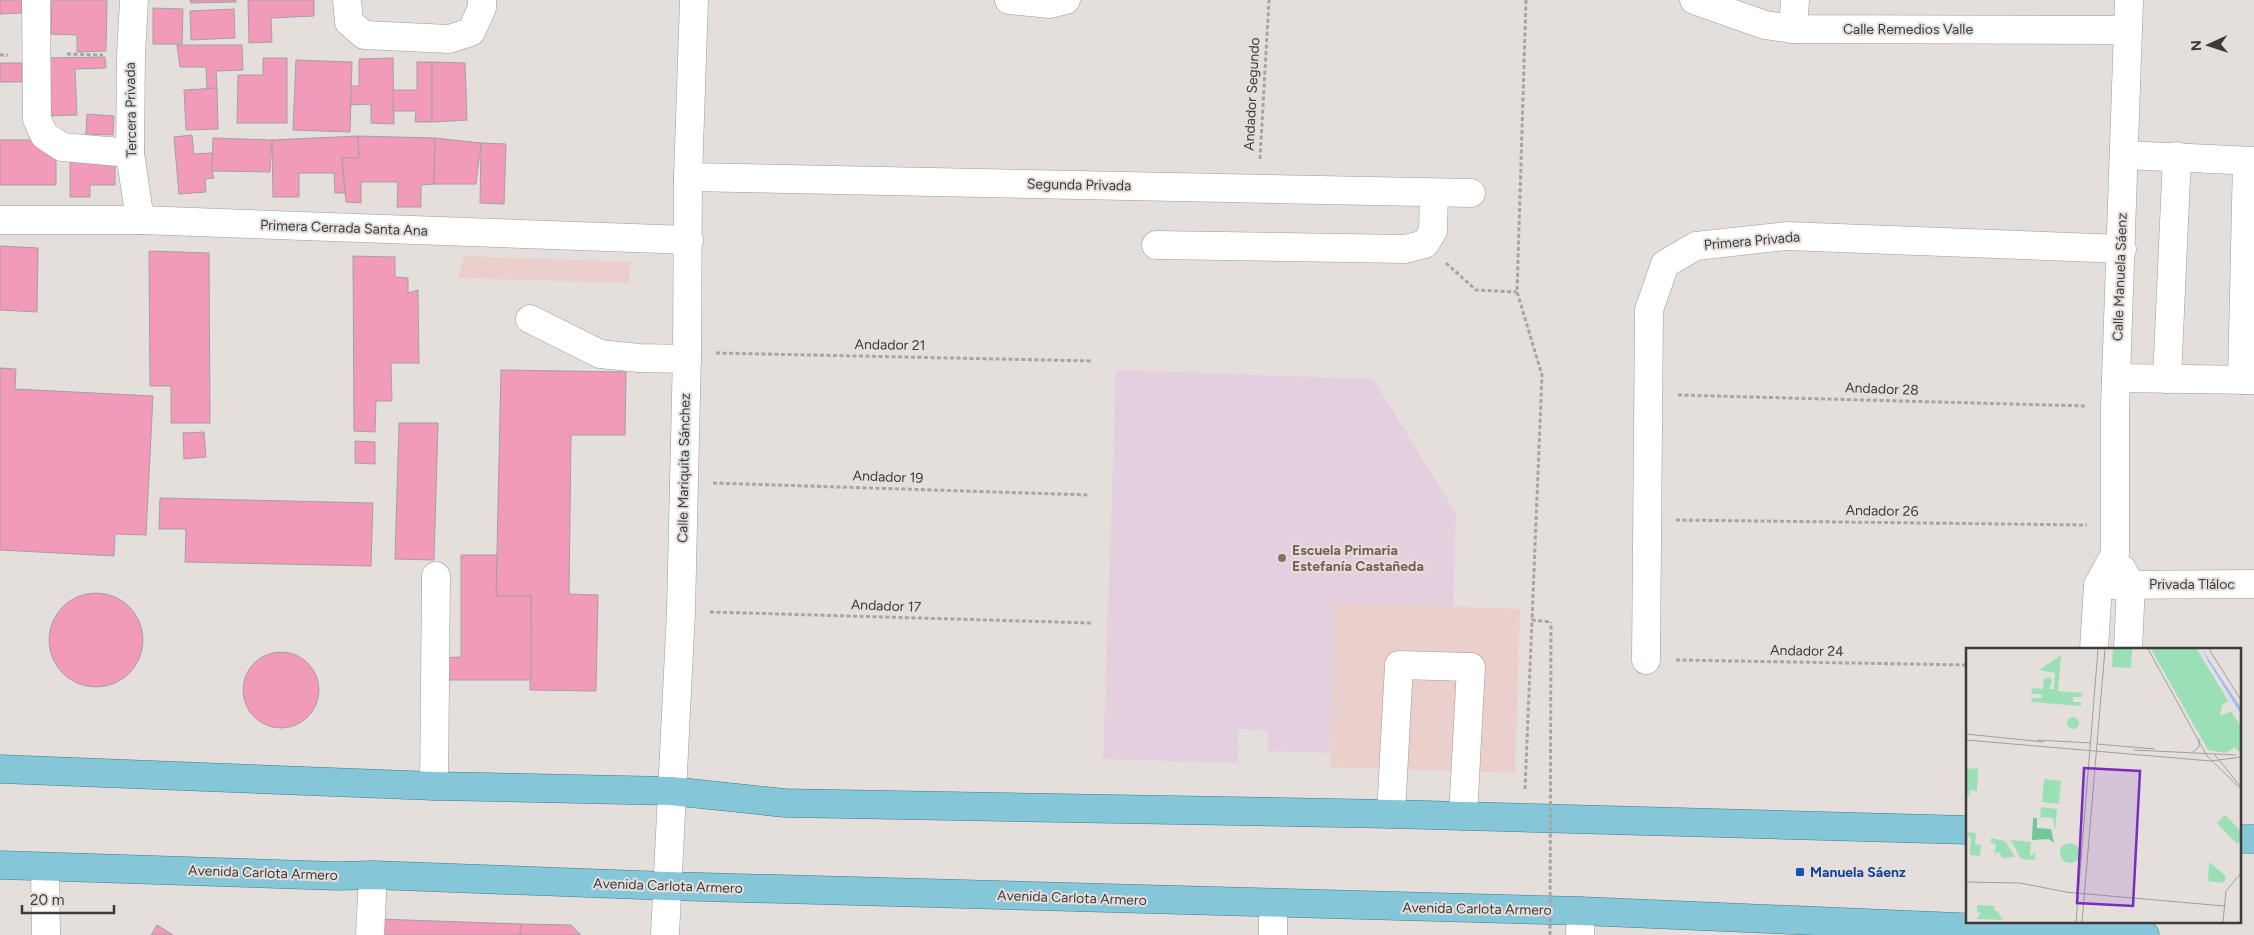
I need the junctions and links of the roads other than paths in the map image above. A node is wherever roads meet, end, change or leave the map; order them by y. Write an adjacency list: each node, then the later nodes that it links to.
1 (36, 0): 14 (street)
2 (134, 0): 14 (street, Tercera Privada)
3 (347, 0): 4 (street)
4 (482, 0)
5 (694, 0): 18 (street, Calle Mariquita Sánchez)
6 (1010, 0): 7 (street)
7 (1066, 0)
8 (1694, 0): 11 (street, Calle Remedios Valle)
9 (1795, 0): 12 (street)
10 (2129, 0): 13 (street, Calle Manuela Sáenz)
11 (1726, 6): 12 (street, Calle Remedios Valle)
12 (1793, 29): 13 (street, Calle Remedios Valle)
13 (2127, 30): 15 (street, Calle Manuela Sáenz)
14 (130, 154): 22 (street, Tercera Privada)
15 (2124, 155): 16 (street); 25 (street, Calle Manuela Sáenz)
16 (2177, 156): 17 (street); 29 (street)
17 (2250, 161): 30 (street)
18 (688, 177): 19 (street, Segunda Privada); 23 (street, Calle Mariquita Sánchez)
19 (1434, 193): 20 (street, Segunda Privada); 24 (street)
20 (1471, 193)
21 (0, 220): 22 (street, Primera Cerrada Santa Ana)
22 (140, 220): 23 (street, Primera Cerrada Santa Ana)
23 (689, 240): 27 (street, Calle Mariquita Sánchez)
24 (1156, 245)
25 (2122, 249): 28 (street, Calle Manuela Sáenz); 38 (street, Primera Privada)
26 (530, 319): 27 (street)
27 (687, 356): 41 (street, Calle Mariquita Sánchez)
28 (2116, 378): 29 (street); 31 (street, Calle Manuela Sáenz)
29 (2167, 379): 30 (street)
30 (2248, 380)
31 (2115, 554): 34 (street, Calle Manuela Sáenz); 35 (street, Calle Manuela Sáenz)
32 (436, 576): 40 (street)
33 (2254, 584): 35 (street, Privada Tláloc)
34 (2098, 585): 35 (street, Privada Tláloc); 36 (street, Calle Manuela Sáenz)
35 (2131, 585): 37 (street, Calle Manuela Sáenz)
36 (2094, 648)
37 (2128, 648)
38 (1646, 660)
39 (0, 769): 40 (main road)
40 (434, 786): 41 (main road)
41 (671, 790): 42 (main road); 48 (street, Calle Mariquita Sánchez)
42 (1391, 814): 43 (main road); 43 (street)
43 (1463, 816): 44 (main road)
44 (1966, 830)
45 (0, 865): 46 (main road, Avenida Carlota Armero)
46 (45, 866): 47 (main road, Avenida Carlota Armero); 53 (street)
47 (373, 875): 48 (main road, Avenida Carlota Armero); 54 (street)
48 (667, 886): 49 (main road, Avenida Carlota Armero); 55 (street, Calle Mariquita Sánchez)
49 (1273, 904): 51 (main road, Avenida Carlota Armero); 56 (street)
50 (2119, 922): 57 (street)
51 (1580, 923): 52 (main road, Avenida Carlota Armero)
52 (2086, 930): 57 (main road, Avenida Carlota Armero)
53 (46, 935)
54 (370, 935)
55 (665, 935)
56 (1273, 935)
57 (2118, 935): 58 (main road, Avenida Carlota Armero)
58 (2145, 935)

